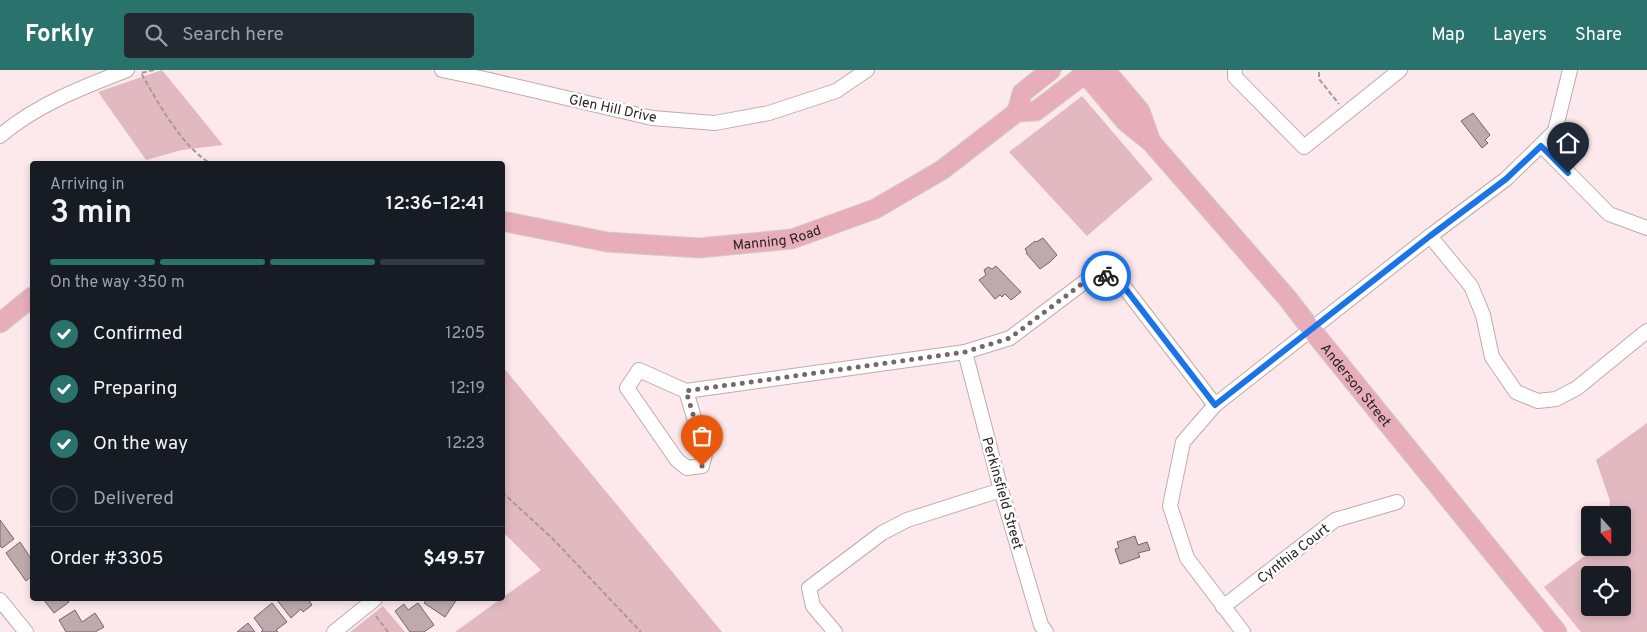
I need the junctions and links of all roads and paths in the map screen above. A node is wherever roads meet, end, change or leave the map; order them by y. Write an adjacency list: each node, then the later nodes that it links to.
1 (127, 70): 15 (street)
2 (154, 70): 18 (path)
3 (442, 70): 12 (street, Glen Hill Drive)
4 (867, 70): 12 (street, Glen Hill Drive)
5 (1051, 70): 13 (main road, Manning Road)
6 (1106, 70): 16 (main road, Anderson Street)
7 (1235, 70): 14 (street)
8 (1400, 70): 14 (street)
9 (1570, 70): 17 (street)
10 (1086, 71): 13 (main road, Manning Road); 16 (main road, Anderson Street)
11 (1319, 72): 14 (path)
12 (486, 74)
13 (1017, 112): 19 (main road, Manning Road)
14 (1347, 114)
15 (0, 136)
16 (1151, 142): 24 (main road, Anderson Street)
17 (1541, 146): 20 (street); 21 (street)
18 (208, 161)
19 (505, 222)
20 (1647, 228)
21 (1430, 236): 24 (street); 25 (street)
22 (30, 299): 23 (main road)
23 (0, 324)
24 (1311, 329): 28 (street); 42 (main road, Anderson Street)
25 (1647, 331)
26 (965, 352): 27 (street); 28 (street); 29 (street, Perkinsfield Street)
27 (686, 391): 27 (street)
28 (1215, 405): 34 (street)
29 (1000, 490): 39 (street); 40 (street, Perkinsfield Street)
30 (505, 495): 38 (path)
31 (1397, 502): 34 (street, Cynthia Court)
32 (0, 600): 35 (street)
33 (371, 602): 36 (street); 37 (path)
34 (1223, 607): 41 (street)
35 (26, 632)
36 (334, 632)
37 (388, 632)
38 (641, 632)
39 (835, 632)
40 (1046, 632)
41 (1243, 632)
42 (1557, 632)

